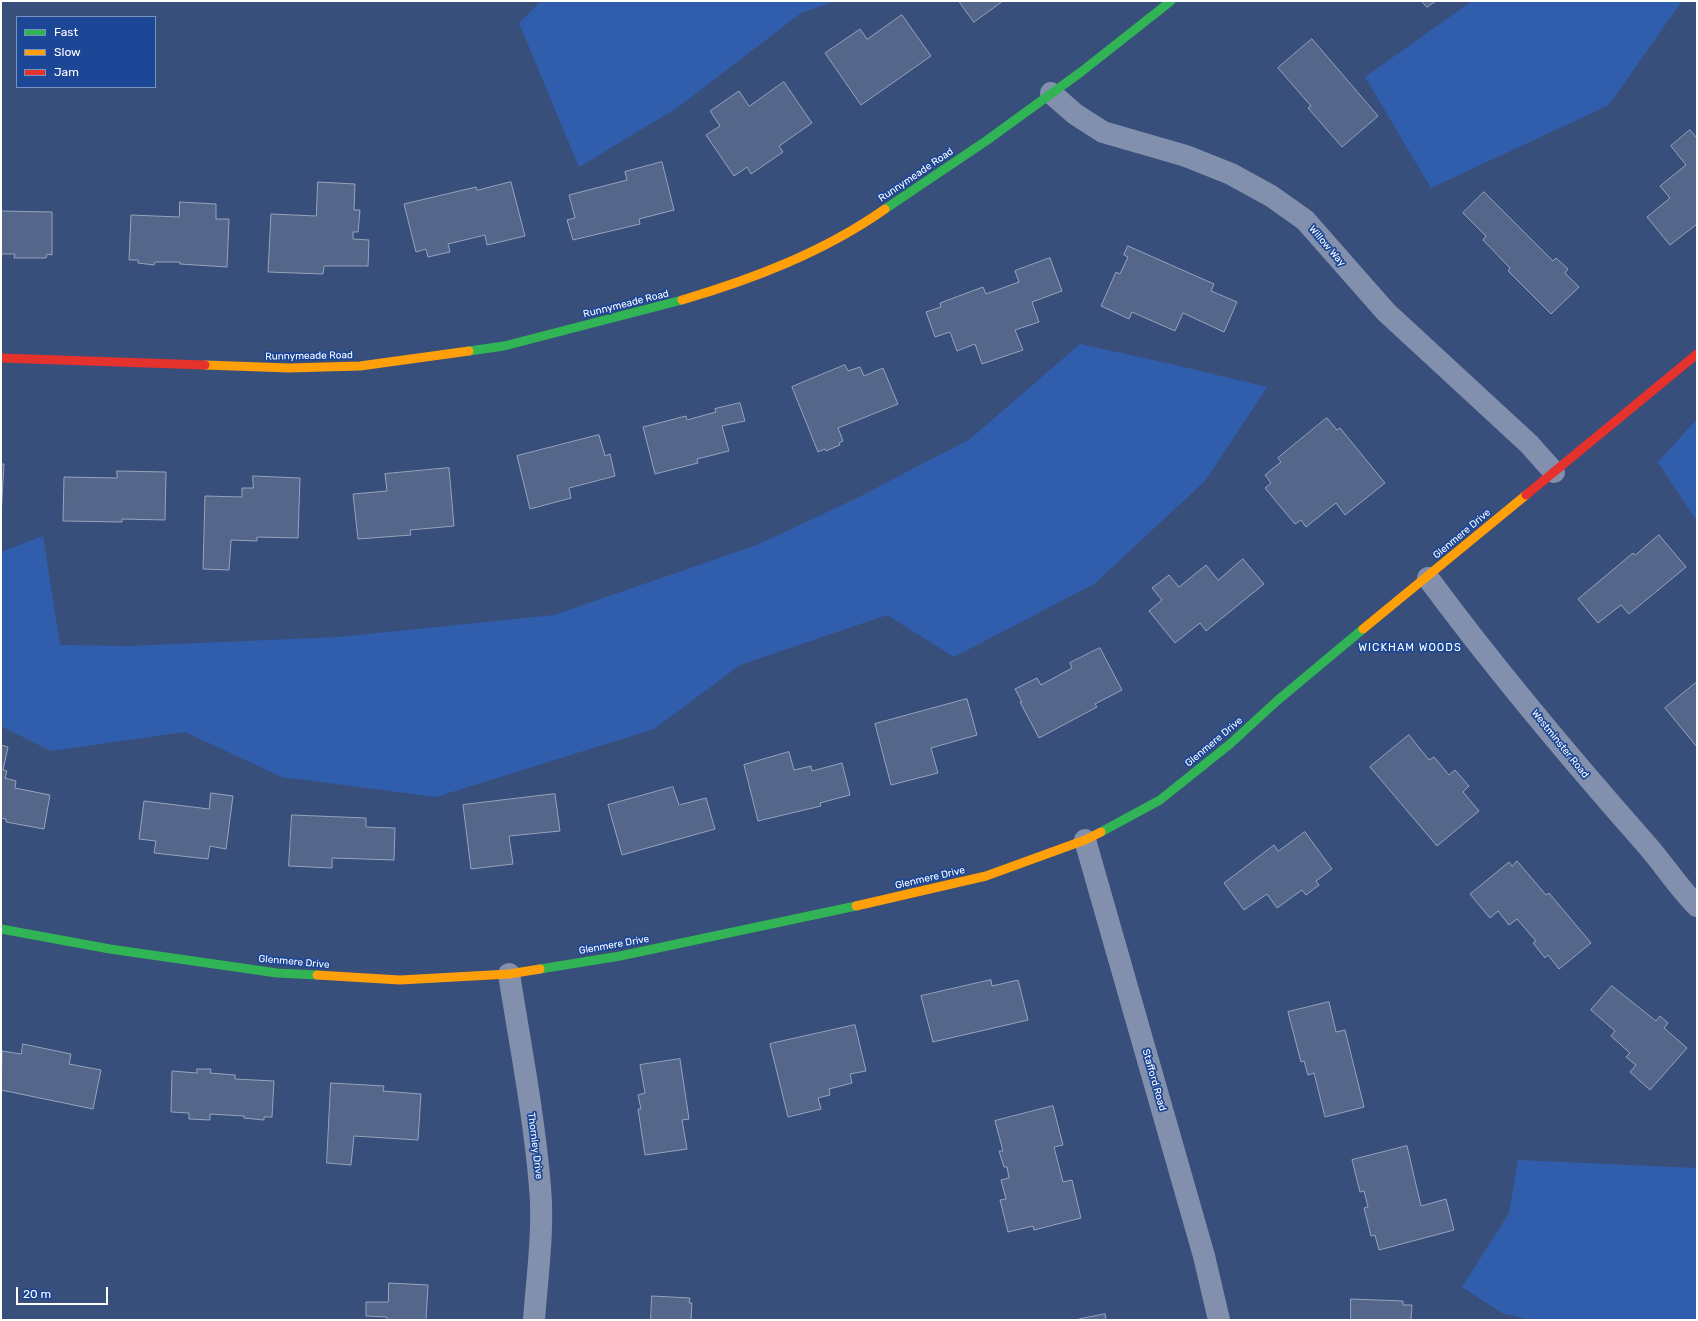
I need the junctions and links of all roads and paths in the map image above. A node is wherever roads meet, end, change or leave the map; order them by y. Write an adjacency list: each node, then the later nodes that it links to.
1 (1171, 1): 2 (street, Runnymeade Road)
2 (1051, 94): 4 (street, Runnymeade Road); 5 (street, Willow Way)
3 (1697, 354): 5 (street, Glenmere Drive)
4 (1, 358)
5 (1554, 472): 6 (street, Glenmere Drive)
6 (1428, 578): 7 (street, Glenmere Drive); 8 (street, Westminster Road)
7 (1085, 840): 10 (street, Glenmere Drive); 12 (street, Stafford Road)
8 (1697, 906)
9 (1, 929): 10 (street, Glenmere Drive)
10 (509, 974): 11 (street, Thornley Drive)
11 (534, 1320)
12 (1219, 1320)

